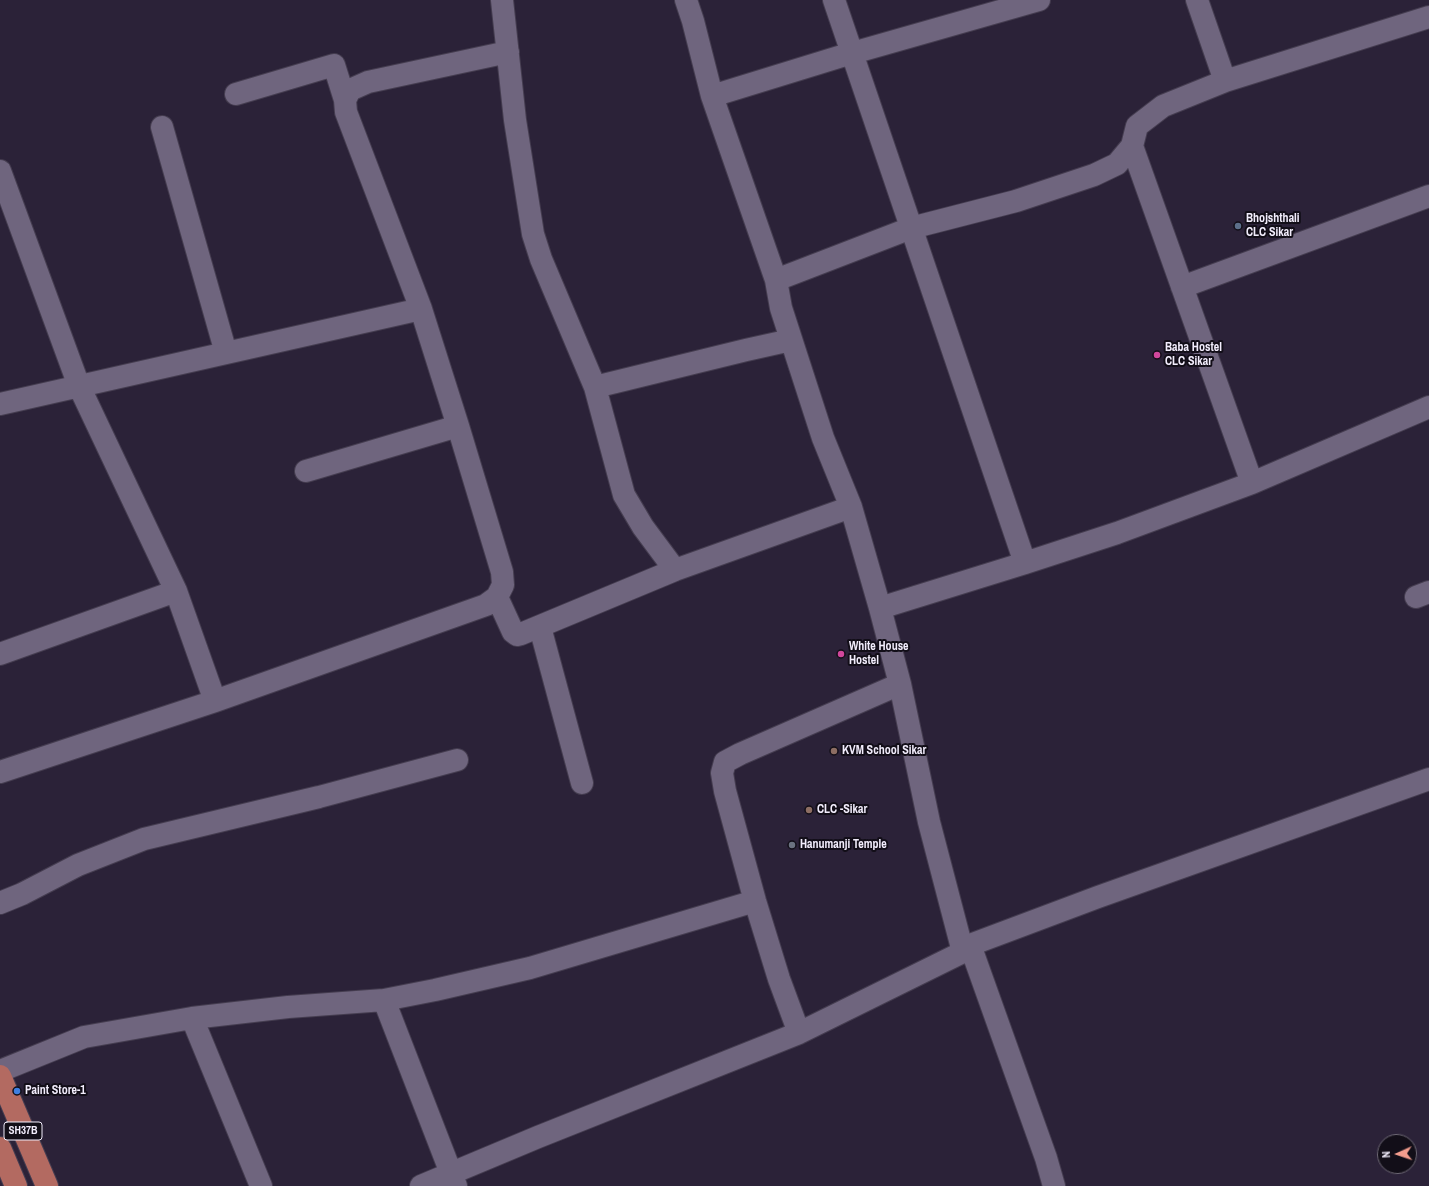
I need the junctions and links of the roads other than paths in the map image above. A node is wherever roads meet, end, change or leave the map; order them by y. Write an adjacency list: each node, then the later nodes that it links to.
1 (502, 0): 7 (street)
2 (686, 0): 11 (street)
3 (834, 0): 8 (street)
4 (1039, 0): 8 (street)
5 (1197, 0): 9 (street)
6 (1429, 17): 9 (street)
7 (508, 52): 12 (street); 24 (street)
8 (852, 53): 11 (street); 17 (street)
9 (1225, 81): 14 (street)
10 (236, 94): 12 (street)
11 (712, 96): 18 (street)
12 (345, 100): 20 (street)
13 (162, 127): 22 (street)
14 (1132, 146): 17 (street); 19 (street)
15 (0, 171): 23 (street)
16 (1429, 196): 19 (street)
17 (911, 228): 18 (street); 31 (street)
18 (776, 280): 21 (street)
19 (1182, 287): 29 (street)
20 (421, 309): 22 (street); 27 (street)
21 (791, 340): 24 (street); 30 (street)
22 (226, 353): 23 (street)
23 (79, 386): 25 (street); 33 (street)
24 (595, 387): 32 (street)
25 (0, 404)
26 (1429, 407): 29 (street)
27 (458, 426): 28 (street); 34 (street)
28 (306, 471)
29 (1252, 483): 31 (street)
30 (851, 507): 32 (street); 35 (street)
31 (1025, 563): 35 (street)
32 (675, 570): 36 (street)
33 (176, 591): 37 (street); 39 (street)
34 (497, 597): 36 (street); 39 (street)
35 (880, 608): 38 (street)
36 (540, 626): 43 (street)
37 (0, 654)
38 (900, 684): 44 (street); 46 (street)
39 (215, 701): 41 (street)
40 (457, 760): 45 (street)
41 (0, 772)
42 (1429, 779): 46 (street)
43 (582, 783)
44 (755, 901): 47 (street); 49 (street)
45 (0, 903)
46 (967, 948): 49 (street); 58 (street)
47 (384, 1000): 48 (street); 53 (street)
48 (192, 1018): 50 (street); 56 (street)
49 (799, 1033): 53 (street)
50 (0, 1071)
51 (0, 1076): 55 (main road, SH37B)
52 (0, 1148): 54 (main road)
53 (453, 1180): 57 (street)
54 (16, 1186)
55 (47, 1186)
56 (261, 1186)
57 (421, 1186)
58 (1054, 1186)

